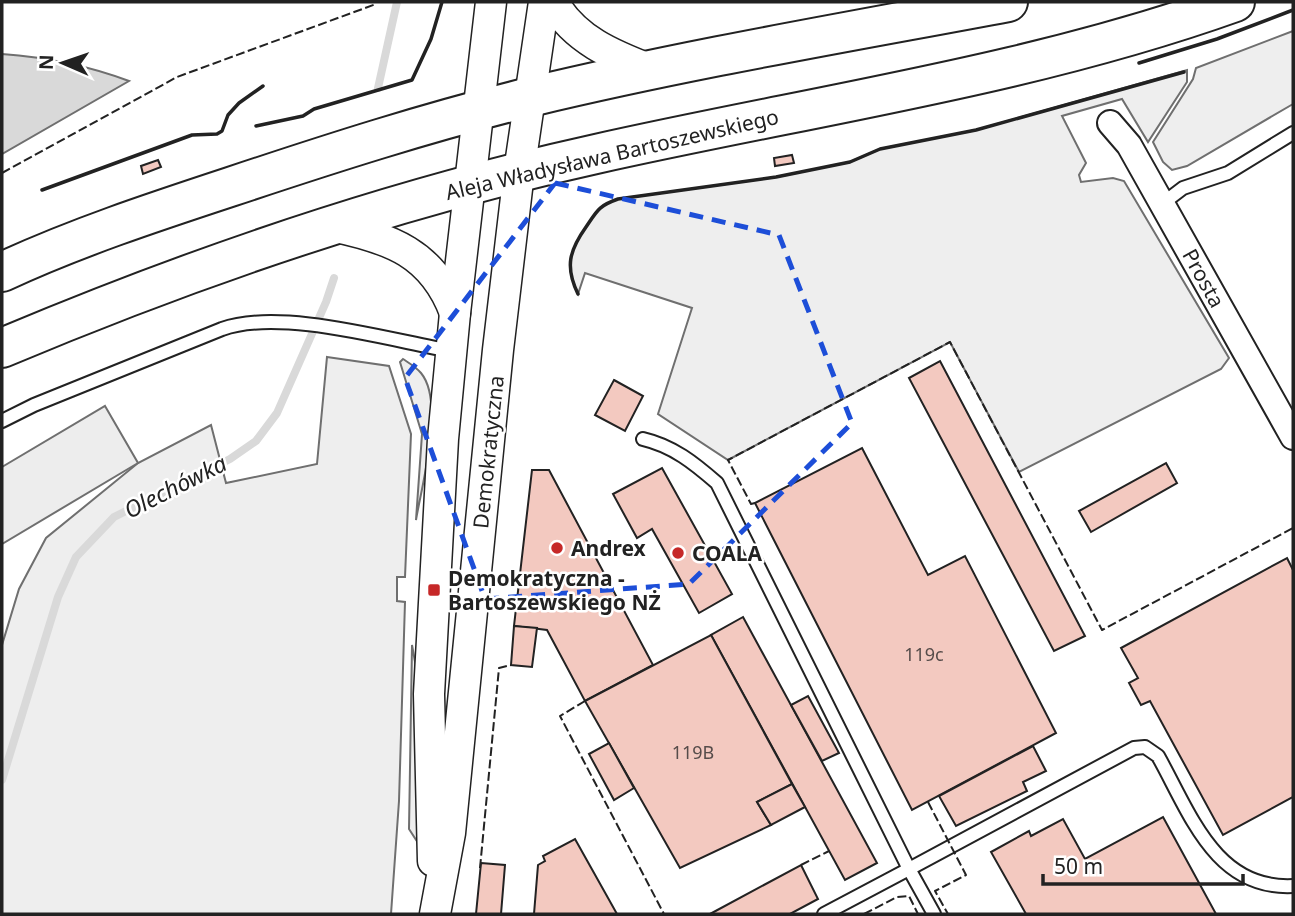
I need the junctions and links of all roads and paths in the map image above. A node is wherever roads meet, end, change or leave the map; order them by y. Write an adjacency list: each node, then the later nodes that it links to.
1 (491, 2): 8 (street, Demokratyczna)
2 (544, 2): 7 (street, Demokratyczna)
3 (554, 2): 6 (street)
4 (1008, 2): 6 (main road)
5 (1235, 2): 11 (main road, Aleja Władysława Bartoszewskiego)
6 (650, 70): 7 (main road)
7 (531, 97): 8 (main road); 11 (street, Demokratyczna)
8 (479, 110): 12 (street, Demokratyczna); 15 (main road)
9 (1110, 123): 13 (street, Prosta)
10 (1293, 133): 13 (lane)
11 (519, 173): 12 (main road, Aleja Władysława Bartoszewskiego); 24 (street, Demokratyczna)
12 (470, 185): 14 (main road, Aleja Władysława Bartoszewskiego); 16 (street, Demokratyczna)
13 (1162, 204): 20 (street, Prosta)
14 (332, 226): 16 (street); 17 (main road, Aleja Władysława Bartoszewskiego)
15 (2, 272)
16 (455, 313): 18 (street, Demokratyczna)
17 (2, 348)
18 (451, 351): 19 (lane); 24 (street, Demokratyczna)
19 (2, 421)
20 (1293, 437)
21 (643, 439): 22 (lane)
22 (909, 869): 23 (lane); 25 (lane); 26 (lane)
23 (1293, 886)
24 (435, 909)
25 (824, 914)
26 (934, 914)

